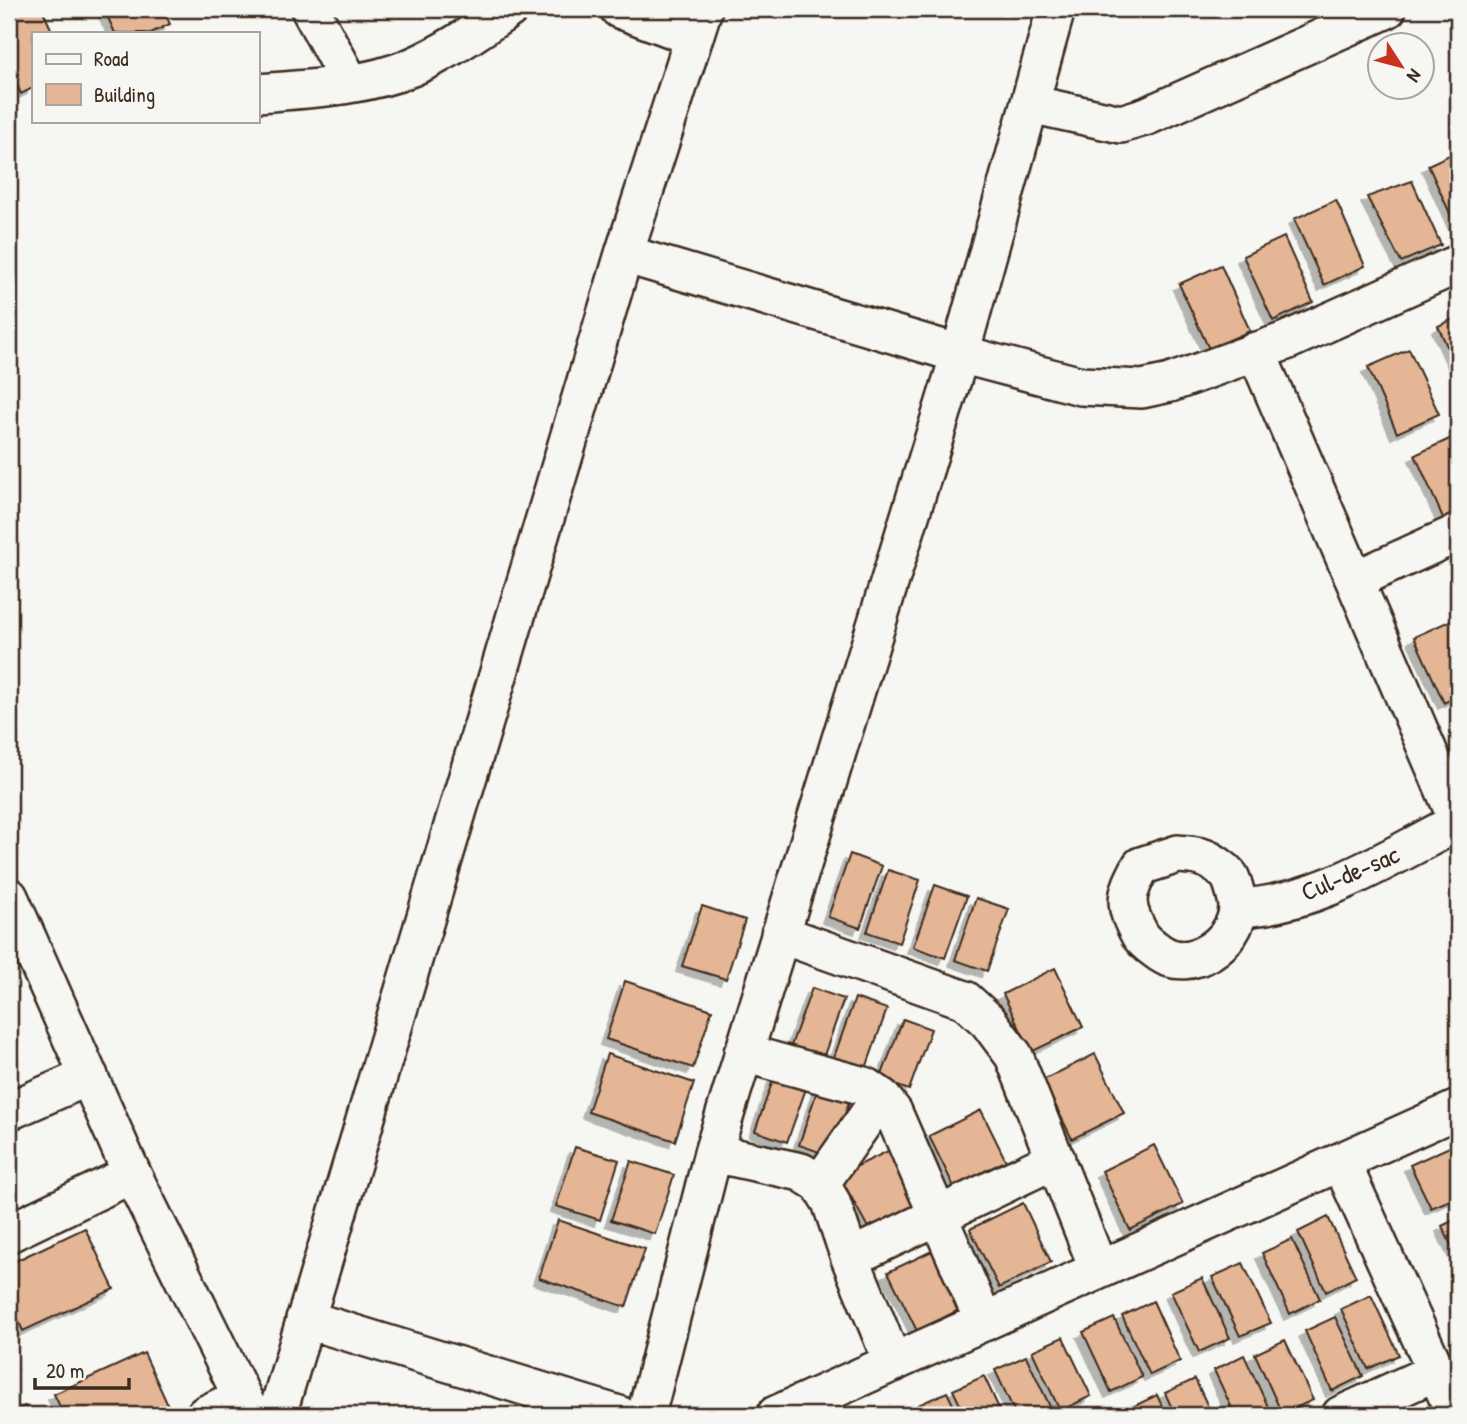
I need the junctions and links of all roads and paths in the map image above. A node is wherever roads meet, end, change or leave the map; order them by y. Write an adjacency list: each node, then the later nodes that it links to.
1 (310, 9): 7 (street)
2 (509, 9): 7 (street)
3 (619, 9): 6 (street)
4 (1056, 9): 9 (street)
5 (1387, 9): 9 (street)
6 (699, 23): 10 (street)
7 (350, 83): 8 (street)
8 (259, 93)
9 (1030, 104): 13 (street)
10 (624, 254): 13 (street); 34 (street)
11 (1458, 264): 12 (street)
12 (1256, 351): 13 (street); 15 (street)
13 (960, 354): 19 (street)
14 (1458, 533): 15 (street)
15 (1354, 580): 16 (street)
16 (1458, 821): 18 (street, Cul-de-sac)
17 (9, 897): 21 (street)
18 (1238, 908)
19 (780, 934): 20 (street); 26 (street)
20 (743, 1053): 22 (street); 25 (street)
21 (89, 1076): 24 (street); 28 (street)
22 (881, 1097): 29 (street); 30 (street)
23 (1458, 1109): 27 (street)
24 (9, 1111)
25 (713, 1153): 29 (street); 42 (street)
26 (1056, 1159): 30 (street); 33 (street)
27 (1341, 1161): 33 (street); 37 (street)
28 (132, 1174): 31 (street); 38 (street)
29 (820, 1184): 32 (street)
30 (939, 1215): 32 (street); 35 (street)
31 (9, 1233)
32 (850, 1258): 36 (street)
33 (1100, 1270): 35 (street)
34 (305, 1320): 40 (street); 41 (street)
35 (984, 1322): 36 (street)
36 (893, 1363): 43 (street)
37 (1437, 1371): 44 (street); 45 (street)
38 (247, 1406): 39 (street)
39 (205, 1415)
40 (277, 1415)
41 (619, 1415)
42 (646, 1415)
43 (776, 1415)
44 (1341, 1415)
45 (1457, 1415)

